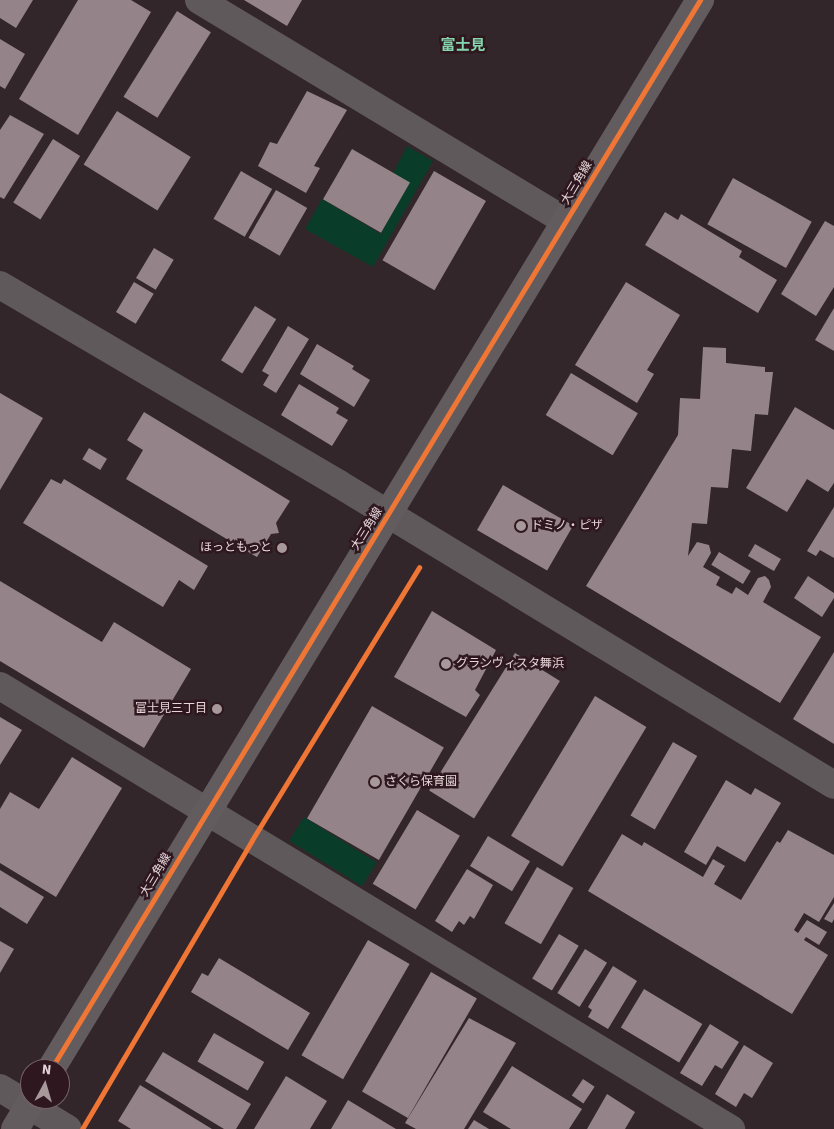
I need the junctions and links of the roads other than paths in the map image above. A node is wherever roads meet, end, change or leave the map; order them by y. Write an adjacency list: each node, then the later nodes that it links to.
1 (199, 0): 3 (street)
2 (700, 0): 3 (street, 大三角線)
3 (566, 221): 5 (street, 大三角線)
4 (0, 285): 5 (street)
5 (388, 514): 7 (street); 8 (street, 大三角線)
6 (0, 686): 8 (street)
7 (834, 785)
8 (206, 812): 9 (street, 大三角線); 16 (street)
9 (57, 1059)
10 (0, 1088): 11 (street)
11 (20, 1097)
12 (27, 1109): 14 (street)
13 (41, 1109): 15 (street)
14 (15, 1129)
15 (68, 1129)
16 (731, 1129)

